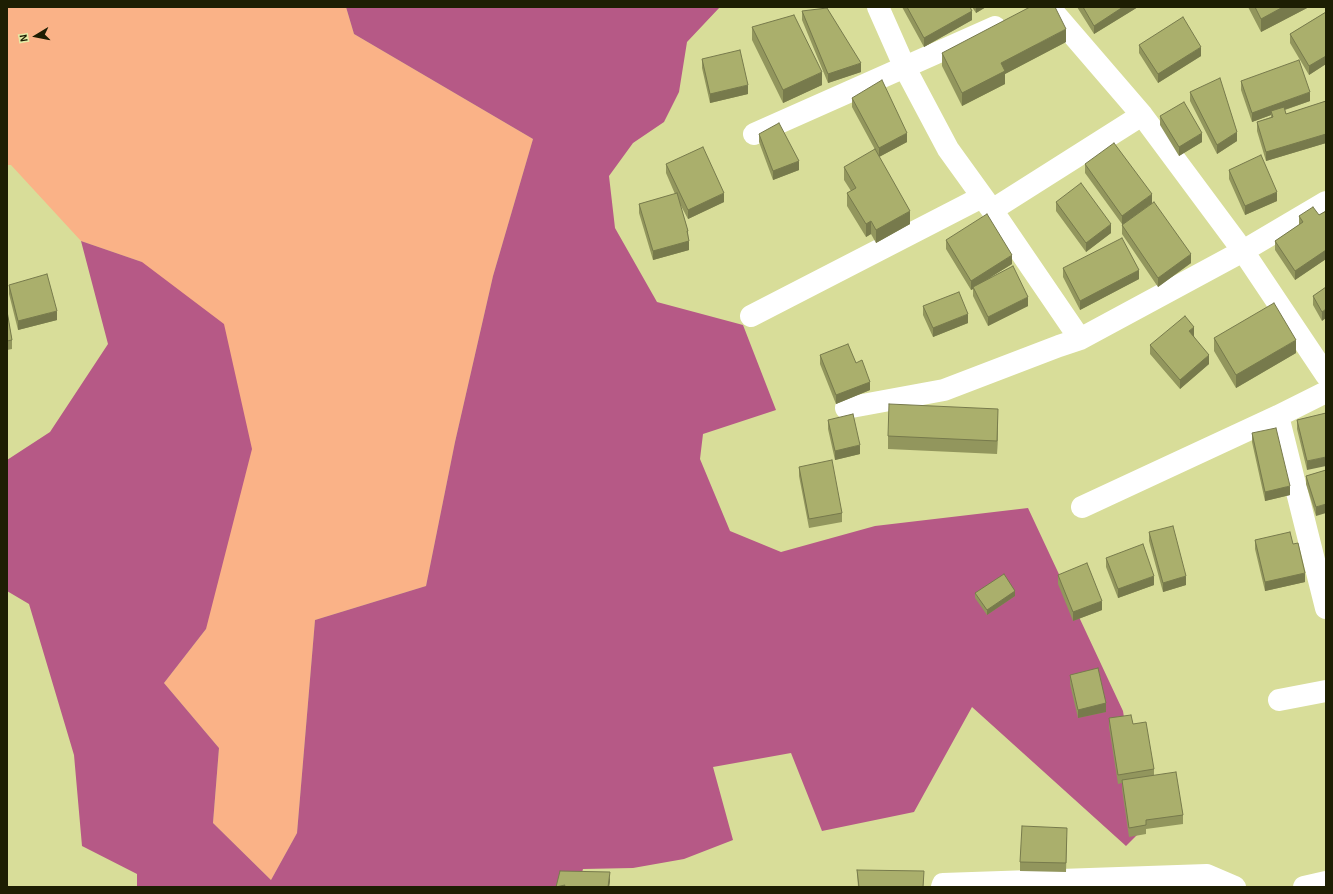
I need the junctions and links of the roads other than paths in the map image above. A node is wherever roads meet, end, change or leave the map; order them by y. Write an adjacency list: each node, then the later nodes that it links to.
1 (878, 7): 4 (street)
2 (1040, 8): 5 (street)
3 (1011, 20): 4 (street)
4 (905, 68): 6 (street); 8 (street)
5 (1142, 115): 8 (street); 9 (street)
6 (754, 134)
7 (1326, 202): 9 (street)
8 (987, 203): 10 (street); 11 (street)
9 (1243, 251): 11 (street); 12 (street)
10 (751, 316)
11 (1080, 339): 14 (street)
12 (1326, 375)
13 (1326, 392): 15 (street)
14 (846, 408)
15 (1278, 416): 16 (street); 17 (street)
16 (1082, 507)
17 (1326, 608)
18 (1326, 691): 19 (street)
19 (1279, 700)
20 (1326, 882): 23 (street)
21 (942, 887): 22 (street)
22 (1235, 887)
23 (1304, 887)

